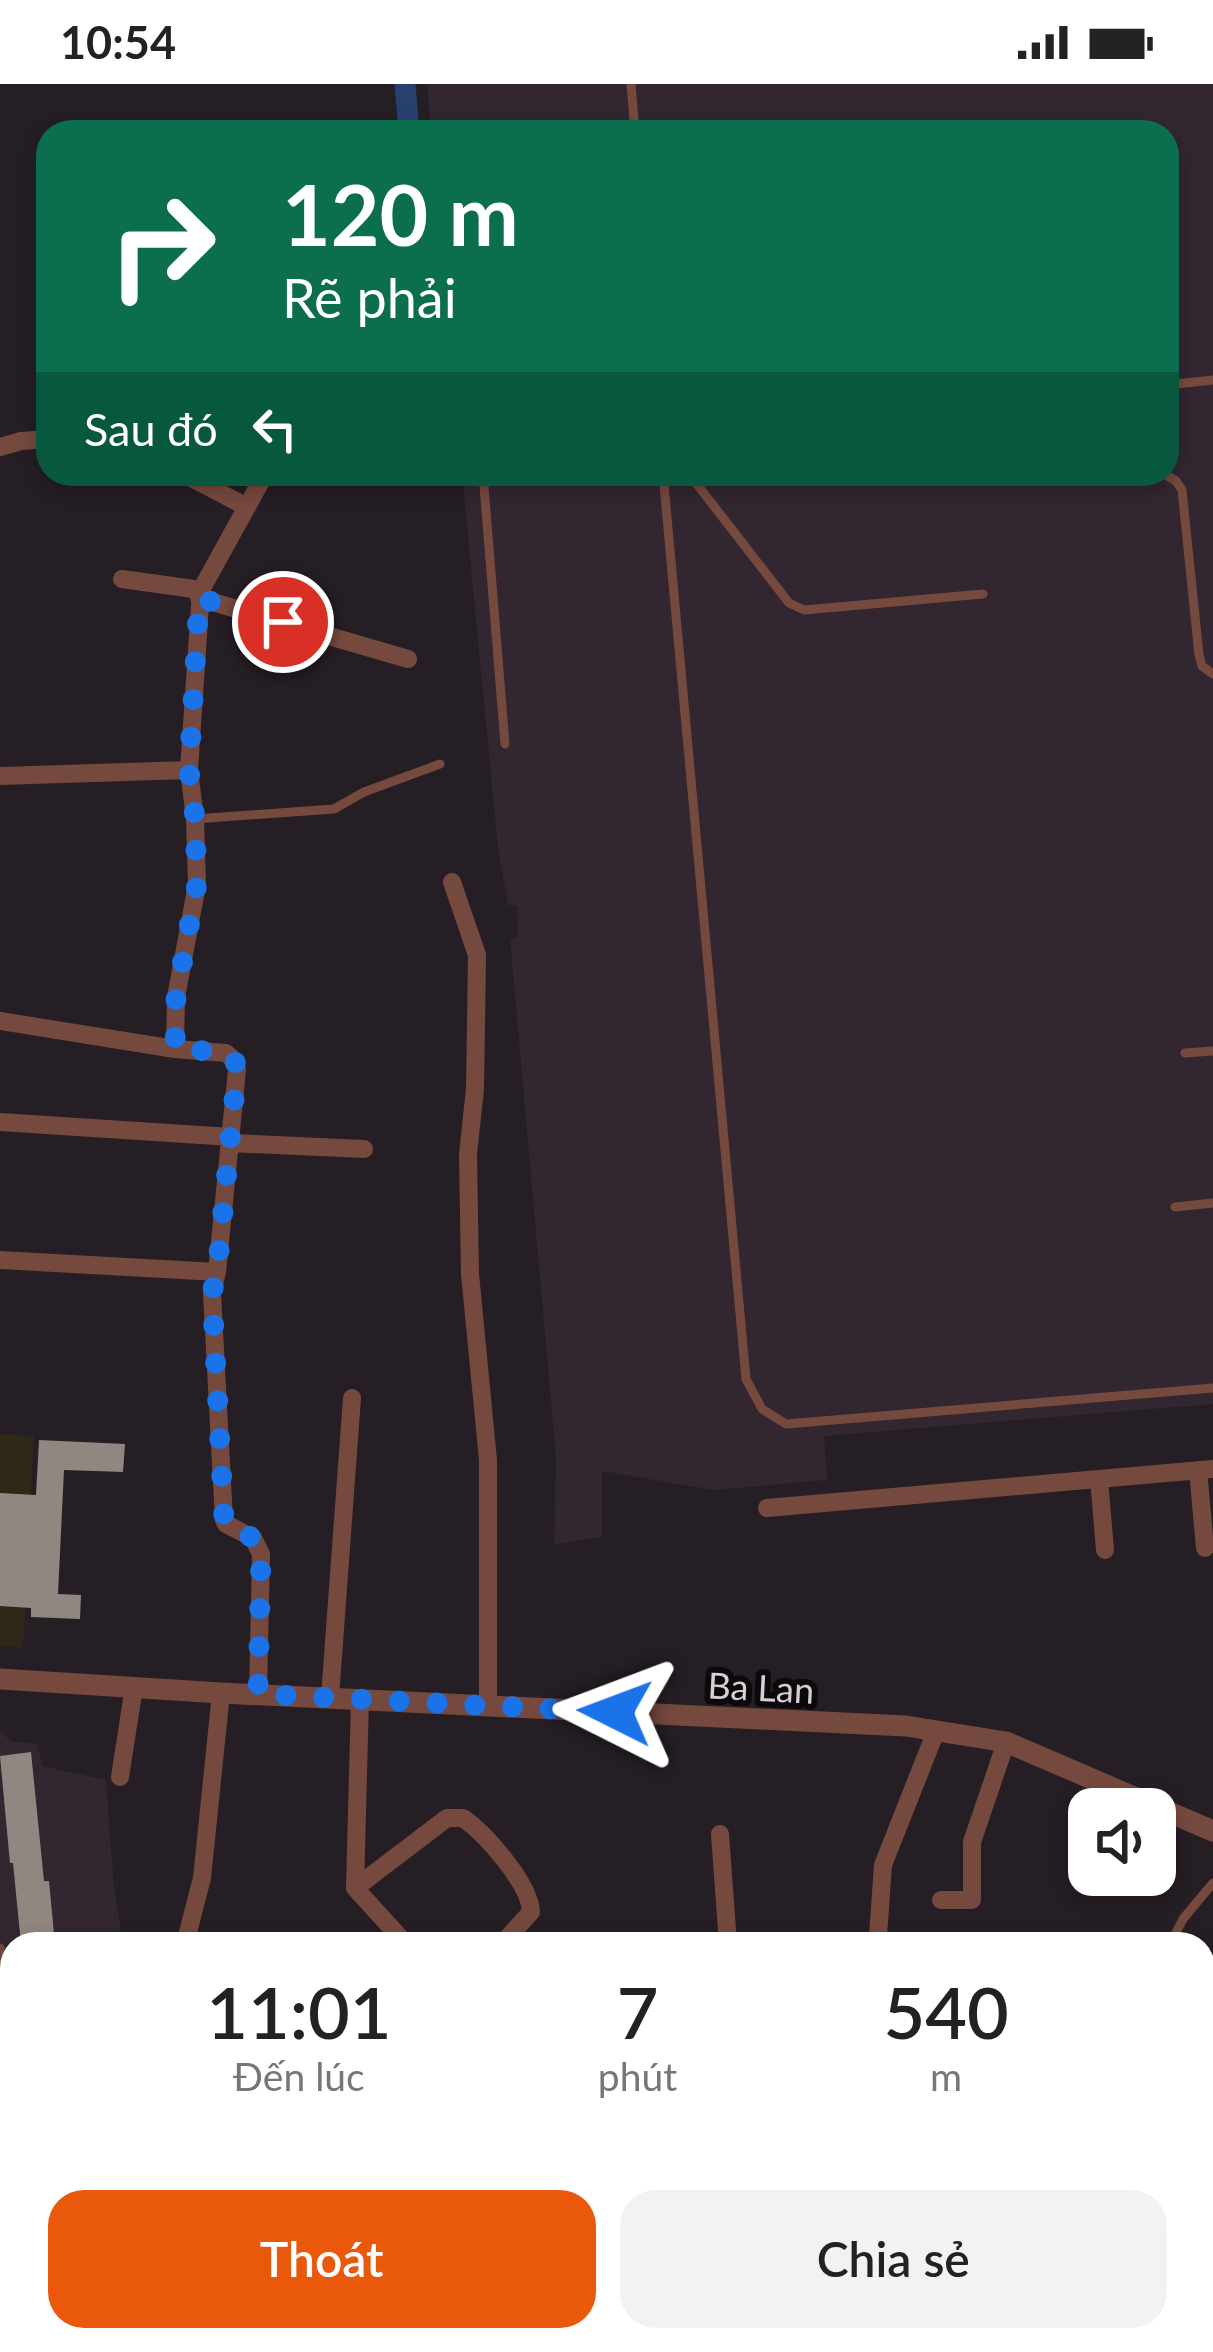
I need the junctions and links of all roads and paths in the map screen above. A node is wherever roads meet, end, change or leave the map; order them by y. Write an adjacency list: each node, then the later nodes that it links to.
1 (631, 84): 2 (lane)
2 (633, 120)
3 (1213, 380): 4 (lane)
4 (1179, 384)
5 (36, 440): 6 (street)
6 (0, 447)
7 (207, 486): 13 (street)
8 (258, 486): 13 (street)
9 (484, 486): 19 (lane)
10 (664, 486): 36 (lane)
11 (698, 486): 16 (lane)
12 (1179, 486): 18 (lane)
13 (247, 507): 15 (street)
14 (122, 579): 15 (street)
15 (200, 594): 17 (street); 21 (street)
16 (983, 594)
17 (408, 659)
18 (1213, 674)
19 (505, 744)
20 (440, 764): 23 (lane)
21 (189, 770): 22 (street); 23 (street)
22 (0, 776)
23 (195, 818): 26 (street)
24 (452, 882): 49 (street)
25 (0, 1021): 26 (street)
26 (175, 1048): 30 (street)
27 (1213, 1051): 28 (lane)
28 (1185, 1053)
29 (0, 1122): 30 (street)
30 (231, 1140): 31 (street); 35 (street)
31 (364, 1149)
32 (1213, 1203): 33 (lane)
33 (1175, 1207)
34 (0, 1260): 35 (street)
35 (217, 1272): 46 (street)
36 (1213, 1388)
37 (352, 1398): 47 (street)
38 (1205, 1469): 39 (street); 41 (street)
39 (1099, 1479): 40 (street); 42 (street)
40 (767, 1508)
41 (1205, 1548)
42 (1105, 1550)
43 (0, 1679): 44 (street, Ba Lan)
44 (134, 1688): 45 (street, Ba Lan); 52 (street)
45 (221, 1693): 46 (street, Ba Lan); 58 (street)
46 (258, 1694): 47 (street, Ba Lan)
47 (330, 1697): 48 (street, Ba Lan)
48 (360, 1699): 49 (street, Ba Lan); 56 (street)
49 (488, 1706): 50 (street, Ba Lan)
50 (936, 1731): 51 (street, Ba Lan); 62 (street)
51 (1006, 1742): 53 (street, Ba Lan); 57 (street)
52 (120, 1777)
53 (1213, 1831)
54 (720, 1834): 61 (street)
55 (1213, 1882): 63 (lane)
56 (356, 1888): 59 (street); 60 (street)
57 (941, 1900)
58 (188, 1932)
59 (395, 1932)
60 (513, 1932)
61 (725, 1932)
62 (878, 1932)
63 (1176, 1932)

